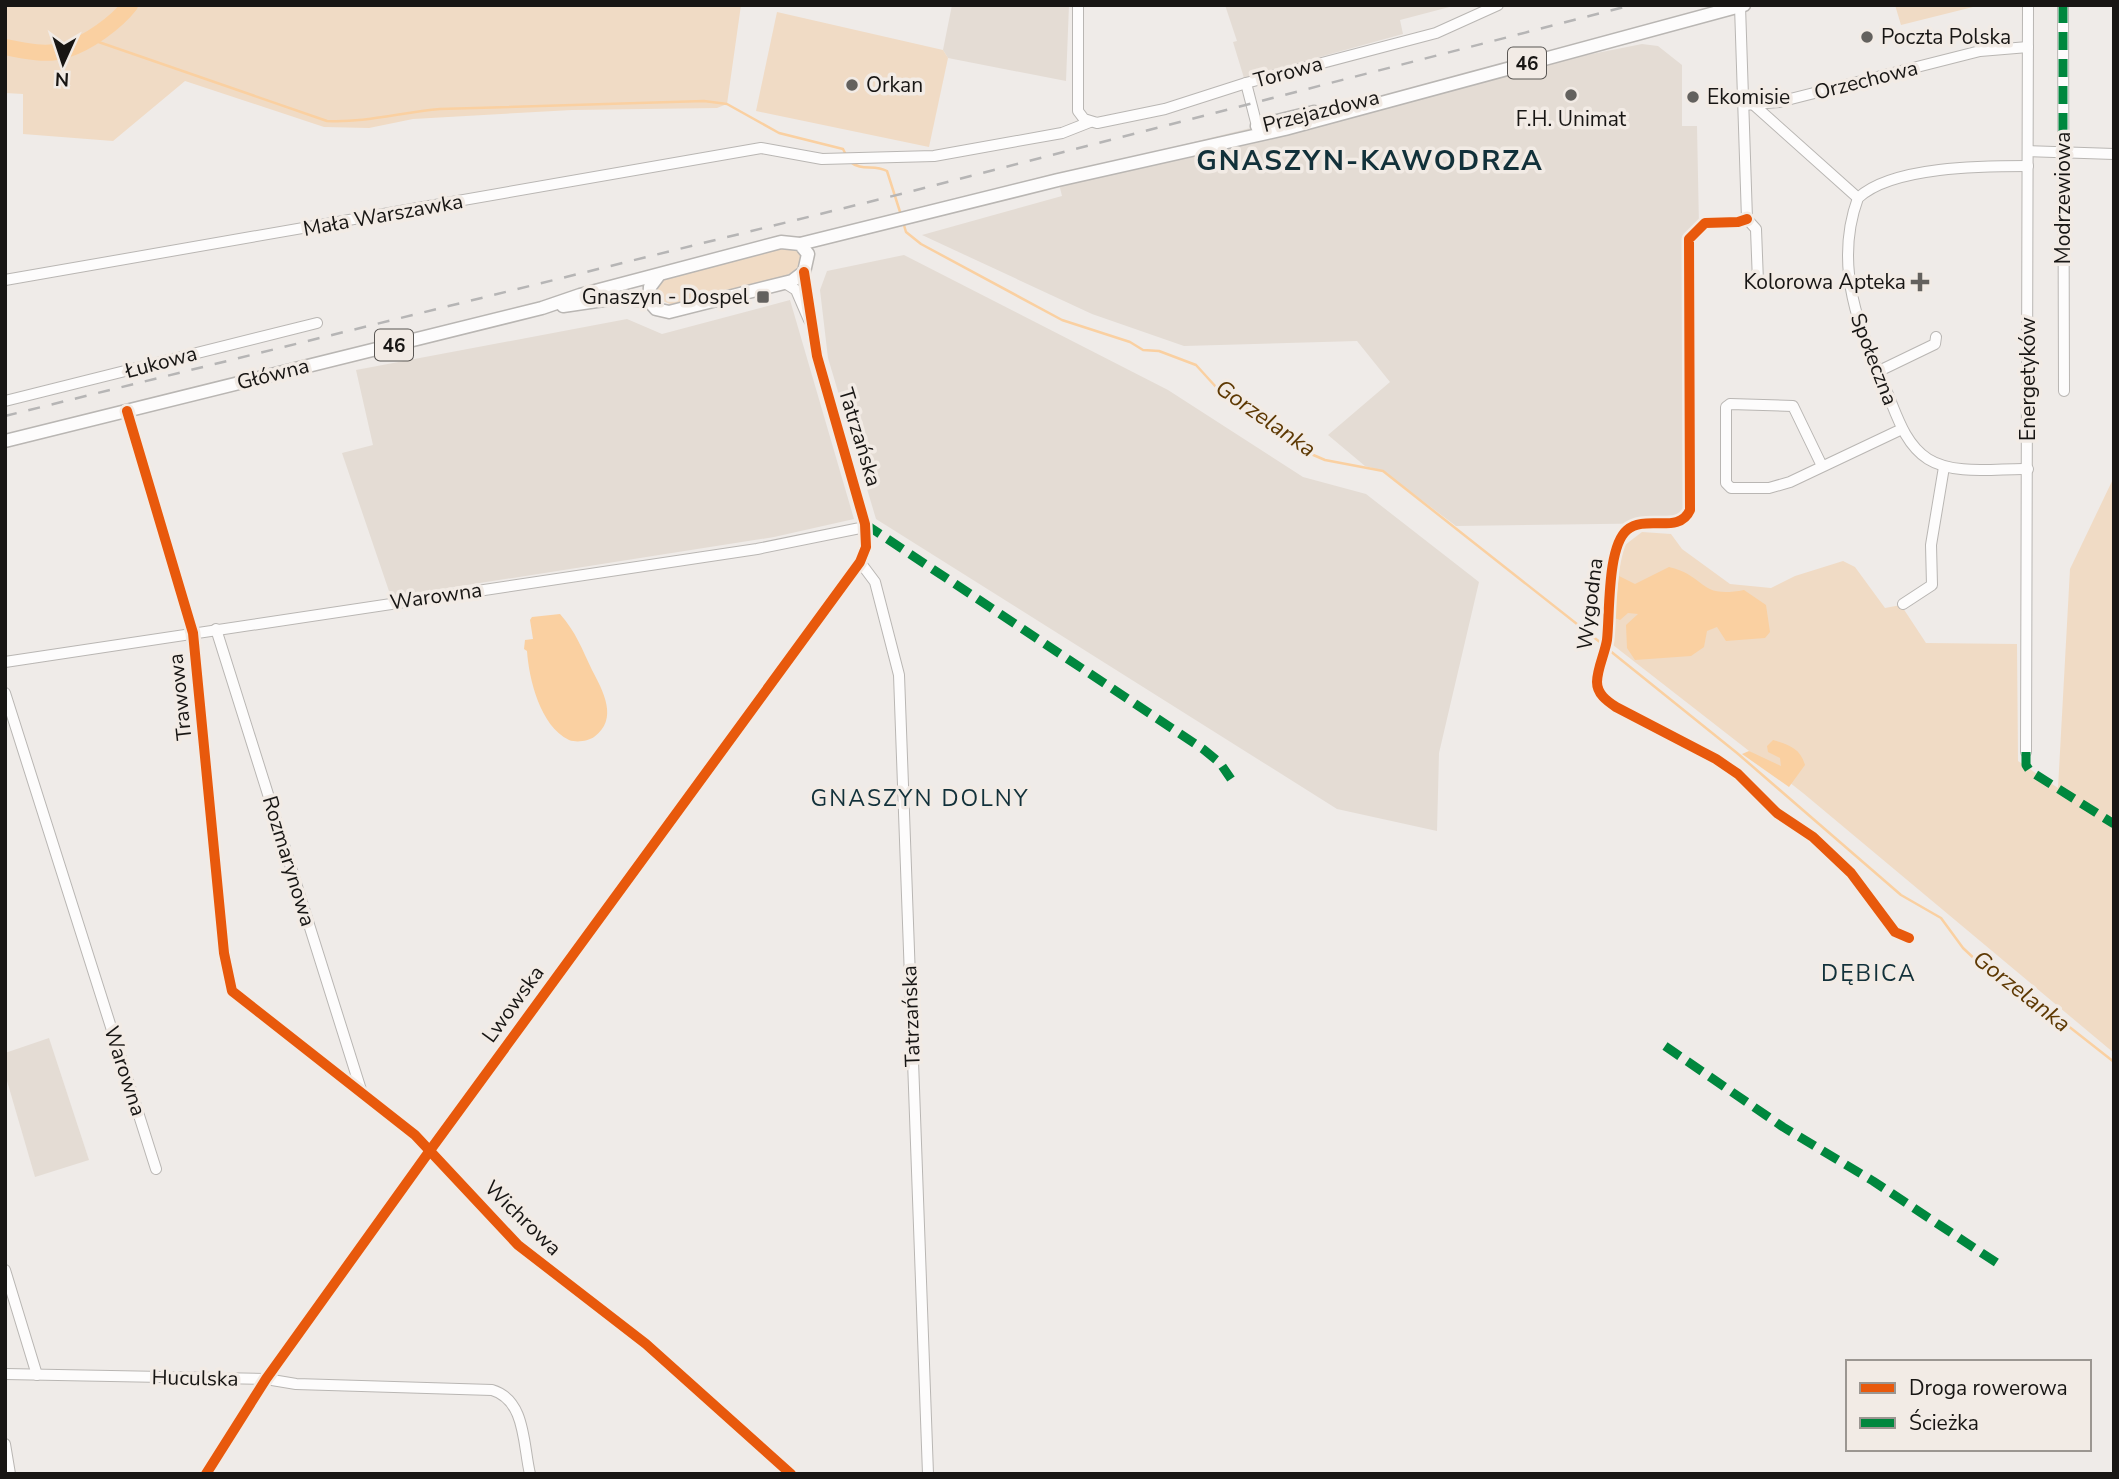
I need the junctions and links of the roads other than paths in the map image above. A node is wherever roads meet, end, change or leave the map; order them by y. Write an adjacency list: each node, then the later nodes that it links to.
1 (1078, 5): 10 (street)
2 (1498, 5): 7 (street, Torowa)
3 (2028, 5): 6 (street, Energetyków)
4 (2063, 5): 14 (street, Modrzewiowa)
5 (1742, 6): 8 (main road, Przejazdowa / 46); 9 (street)
6 (2028, 47): 9 (street, Orzechowa); 13 (street, Energetyków)
7 (1246, 83): 10 (street, Torowa); 11 (street)
8 (1427, 88): 11 (main road, Przejazdowa / 46); 17 (main road, Przejazdowa / 46)
9 (1749, 105): 18 (street); 19 (street)
10 (1090, 122): 12 (street, Torowa)
11 (1257, 126): 17 (main road, Przejazdowa / 46)
12 (761, 148): 25 (street, Mała Warszawka)
13 (2028, 151): 14 (street); 16 (street, Energetyków)
14 (2063, 152): 15 (street); 34 (street, Modrzewiowa)
15 (2114, 153)
16 (2028, 166): 18 (street); 41 (street, Energetyków)
17 (1095, 171): 20 (main road, Przejazdowa / 46)
18 (1858, 198): 33 (street, Społeczna)
19 (1747, 219): 26 (street); 50 (street, Wygodna)
20 (879, 224): 21 (main road, Przejazdowa / 46); 22 (main road, Przejazdowa / 46)
21 (800, 244): 22 (main road); 24 (main road, 46)
22 (808, 259): 23 (main road)
23 (804, 272): 27 (main road, 46); 31 (street, Tatrzańska)
24 (659, 275): 28 (main road); 29 (main road, Główna / 46)
25 (5, 280)
26 (1758, 282)
27 (785, 283): 28 (main road, 46); 31 (street, Tatrzańska)
28 (649, 301): 29 (main road, Główna / 46)
29 (542, 308): 36 (main road, Główna / 46)
30 (317, 323): 35 (street, Łukowa)
31 (811, 324): 42 (street, Tatrzańska)
32 (1936, 337): 33 (street)
33 (1877, 372): 37 (street, Społeczna)
34 (2064, 391)
35 (5, 401)
36 (127, 411): 38 (main road, Główna / 46); 46 (street, Trawowa)
37 (1902, 429): 39 (street); 40 (street, Społeczna)
38 (5, 441)
39 (1822, 466): 39 (street)
40 (1944, 467): 41 (street); 44 (street)
41 (2028, 469): 49 (street, Energetyków)
42 (865, 527): 43 (street, Tatrzańska); 45 (street, Warowna)
43 (860, 562): 53 (street, Lwowska); 64 (street, Tatrzańska)
44 (1903, 604)
45 (216, 629): 46 (street, Warowna); 52 (street, Rozmarynowa)
46 (193, 633): 47 (street, Warowna); 51 (street, Trawowa)
47 (5, 662)
48 (5, 693): 54 (street, Warowna)
49 (2026, 752)
50 (1909, 938)
51 (231, 988): 52 (street, Wichrowa)
52 (362, 1093): 53 (street, Wichrowa)
53 (430, 1149): 58 (street, Lwowska); 63 (street, Wichrowa)
54 (156, 1169)
55 (5, 1270): 57 (street)
56 (5, 1374): 57 (street, Huculska)
57 (37, 1375): 58 (street, Huculska)
58 (266, 1379): 61 (street, Lwowska); 62 (street, Huculska)
59 (5, 1444): 60 (street)
60 (10, 1474)
61 (206, 1474)
62 (530, 1474)
63 (791, 1474)
64 (928, 1474)

